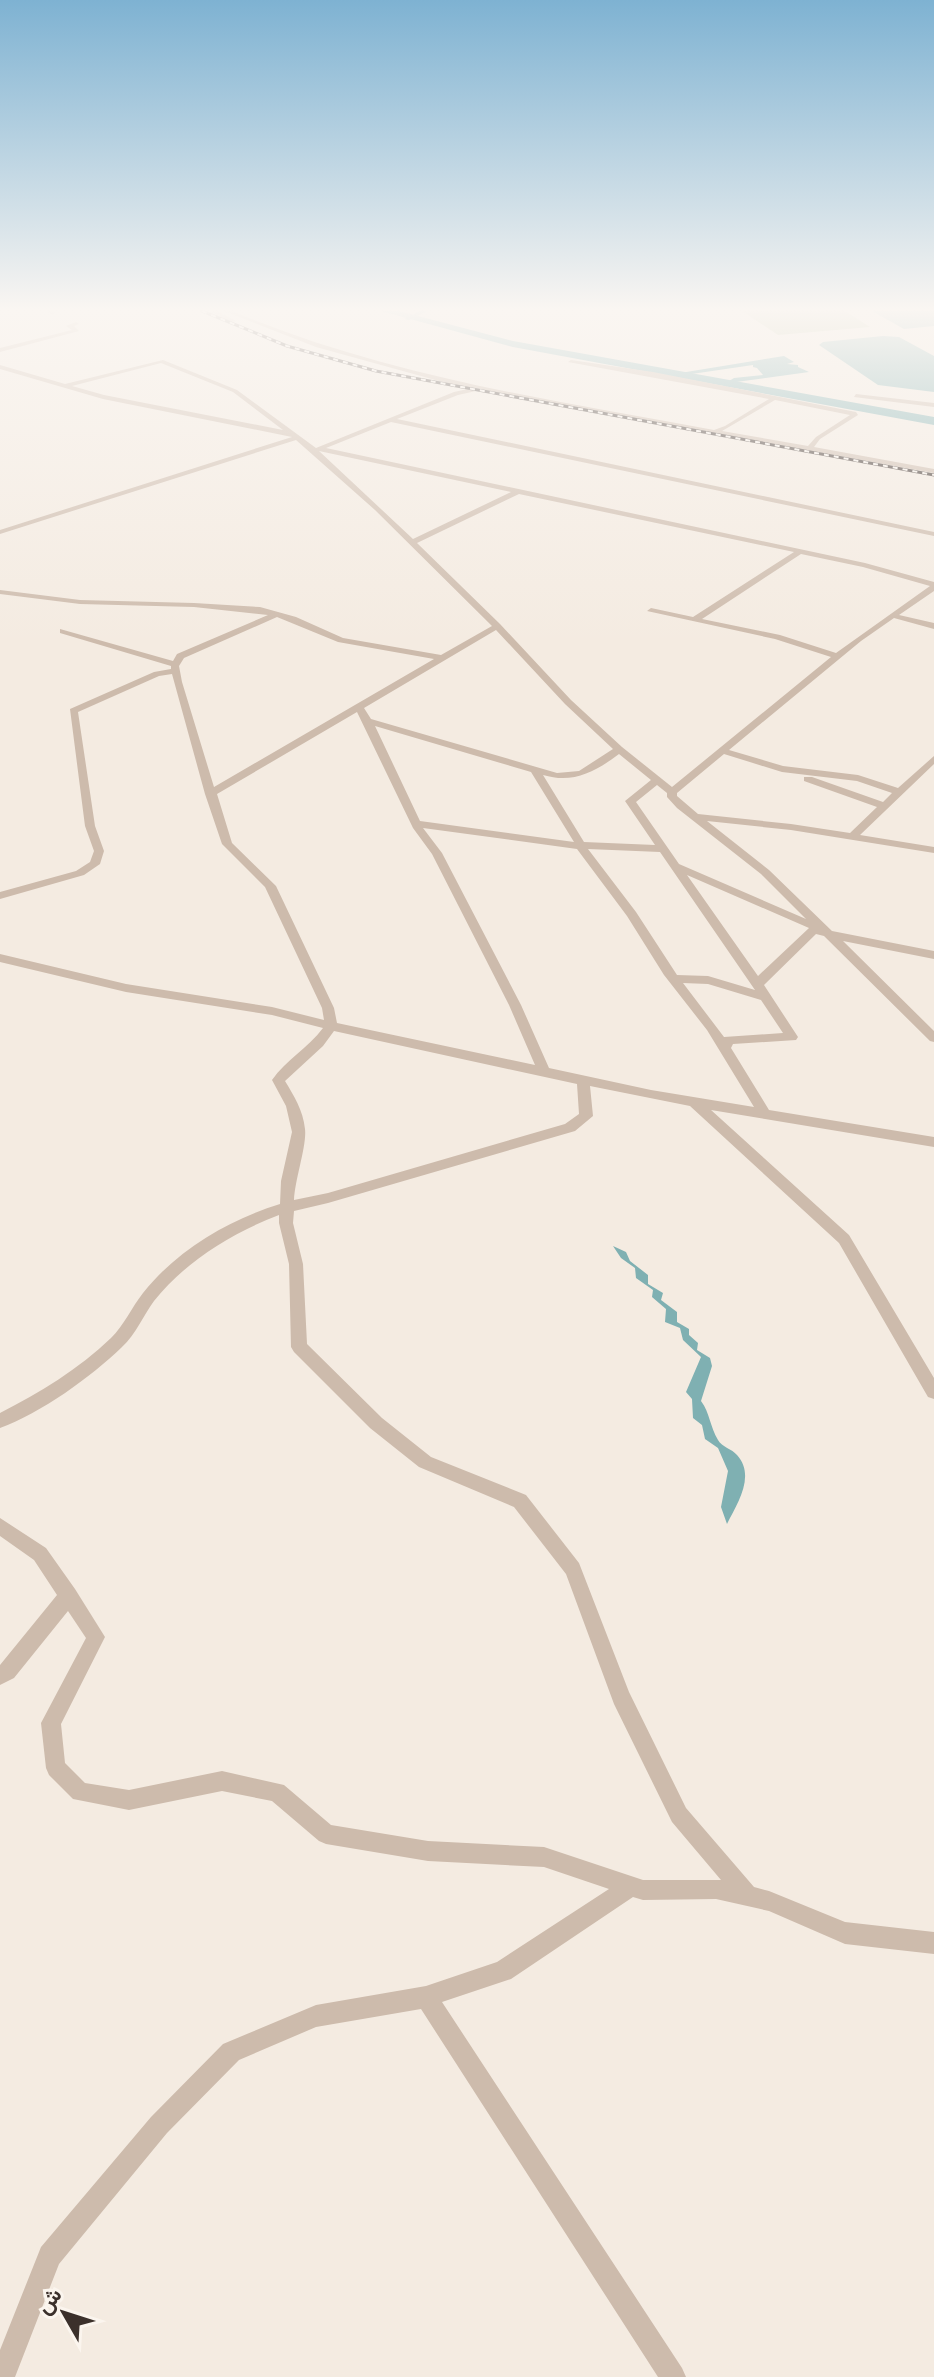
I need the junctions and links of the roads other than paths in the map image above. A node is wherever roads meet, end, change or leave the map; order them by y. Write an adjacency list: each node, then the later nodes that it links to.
1 (234, 422): 9 (street)
2 (275, 422): 8 (street)
3 (386, 422): 13 (street)
4 (400, 422): 17 (street)
5 (659, 422): 10 (street)
6 (735, 422): 10 (street)
7 (843, 422): 12 (street)
8 (279, 425): 9 (street); 11 (street)
9 (267, 429): 11 (street)
10 (713, 432): 12 (street)
11 (292, 436): 13 (street); 16 (street)
12 (809, 449): 14 (street)
13 (316, 450): 15 (street); 18 (street)
14 (934, 471)
15 (516, 492): 18 (street); 19 (street)
16 (0, 532)
17 (934, 534)
18 (413, 542): 26 (street)
19 (798, 553): 20 (street); 25 (street)
20 (934, 586): 24 (street)
21 (0, 592): 23 (street)
22 (651, 611): 25 (street)
23 (277, 614): 30 (street); 31 (street)
24 (895, 616): 27 (street); 29 (street)
25 (695, 620): 29 (street)
26 (497, 626): 30 (street); 34 (street)
27 (934, 626)
28 (63, 631): 31 (street)
29 (838, 656): 35 (street)
30 (442, 658): 32 (street)
31 (175, 668): 42 (street); 51 (street)
32 (359, 707): 33 (street); 42 (street)
33 (368, 721): 38 (street); 45 (street)
34 (619, 749): 38 (street); 39 (street)
35 (723, 751): 37 (street); 40 (street)
36 (934, 759): 41 (street)
37 (782, 769): 41 (street); 43 (street)
38 (535, 770): 47 (street)
39 (656, 781): 40 (street); 48 (street)
40 (672, 792): 44 (street)
41 (899, 792): 43 (street)
42 (210, 794): 58 (street)
43 (884, 806): 46 (street)
44 (695, 817): 46 (street); 52 (street)
45 (416, 824): 47 (street); 61 (street)
46 (852, 837): 49 (street)
47 (581, 845): 48 (street); 55 (street)
48 (663, 849): 50 (street)
49 (934, 850)
50 (675, 866): 52 (street); 56 (street)
51 (0, 896)
52 (821, 930): 53 (street); 56 (street); 59 (street)
53 (934, 955)
54 (0, 958): 58 (street)
55 (674, 979): 57 (street); 60 (street)
56 (757, 984): 57 (street)
57 (766, 997): 60 (street)
58 (331, 1026): 61 (street); 66 (street)
59 (934, 1038)
60 (725, 1047): 64 (street)
61 (544, 1072): 62 (street)
62 (583, 1080): 63 (street); 66 (street)
63 (694, 1102): 64 (street); 67 (street)
64 (764, 1113): 65 (street)
65 (934, 1142)
66 (287, 1205): 68 (street); 73 (street)
67 (934, 1392)
68 (0, 1421)
69 (0, 1526): 70 (street)
70 (69, 1595): 71 (street); 72 (street)
71 (0, 1676)
72 (632, 1886): 73 (street); 75 (street)
73 (748, 1896): 74 (street)
74 (934, 1943)
75 (426, 1997): 76 (street); 77 (street)
76 (2, 2377)
77 (673, 2377)

